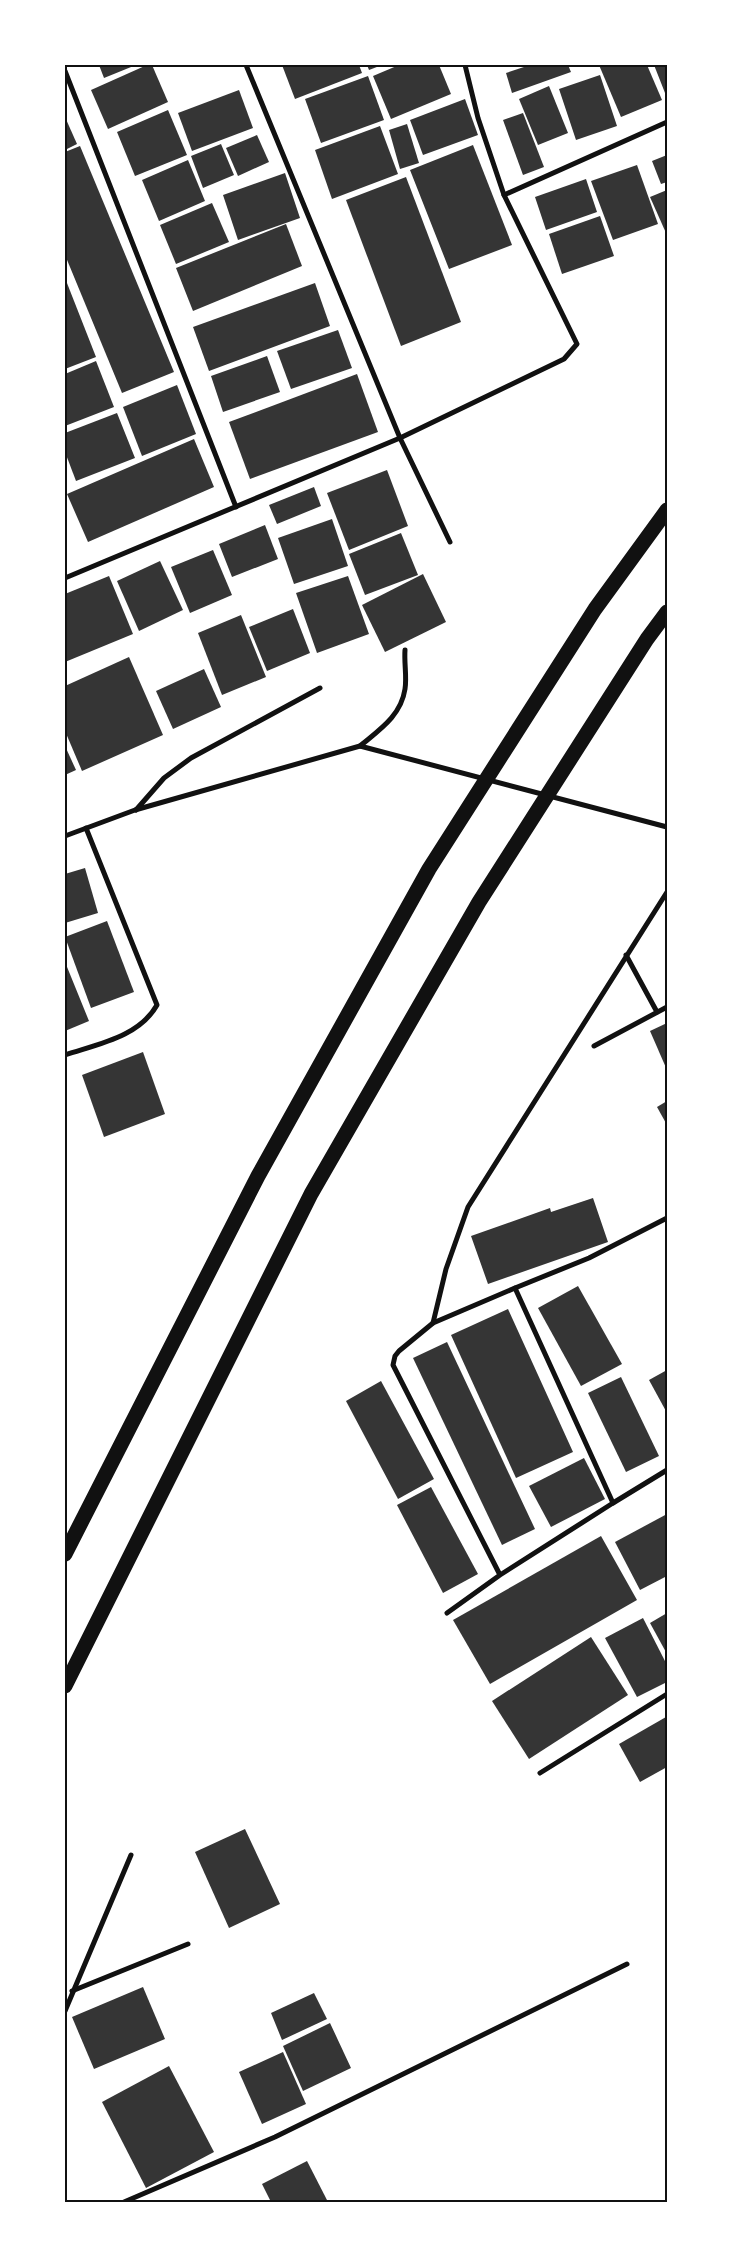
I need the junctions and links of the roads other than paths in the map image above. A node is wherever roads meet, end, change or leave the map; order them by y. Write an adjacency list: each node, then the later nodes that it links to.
1 (246, 65): 6 (street)
2 (465, 65): 5 (street)
3 (65, 70): 7 (street)
4 (667, 122): 5 (street)
5 (504, 195): 6 (street)
6 (400, 438): 7 (street); 9 (street)
7 (236, 507): 10 (street)
8 (667, 510): 30 (highway)
9 (450, 542)
10 (65, 578)
11 (667, 612): 33 (highway)
12 (405, 650): 14 (street)
13 (320, 688): 15 (street)
14 (360, 746): 15 (street); 16 (street)
15 (135, 810): 17 (street)
16 (667, 827)
17 (86, 828): 18 (street); 24 (street)
18 (65, 836)
19 (667, 892): 20 (street)
20 (626, 955): 22 (street); 27 (street)
21 (667, 1006): 22 (street)
22 (657, 1012): 23 (street)
23 (594, 1046)
24 (65, 1055)
25 (667, 1218): 26 (street)
26 (515, 1288): 27 (street); 29 (street)
27 (432, 1323): 31 (street)
28 (667, 1470): 29 (street)
29 (614, 1503): 31 (street)
30 (65, 1554)
31 (500, 1575): 32 (street)
32 (447, 1613)
33 (65, 1686)
34 (667, 1694): 35 (street)
35 (540, 1773)
36 (131, 1855): 39 (street)
37 (188, 1944): 39 (street)
38 (627, 1964): 41 (street)
39 (72, 1991): 40 (street)
40 (65, 2011)
41 (124, 2202)

